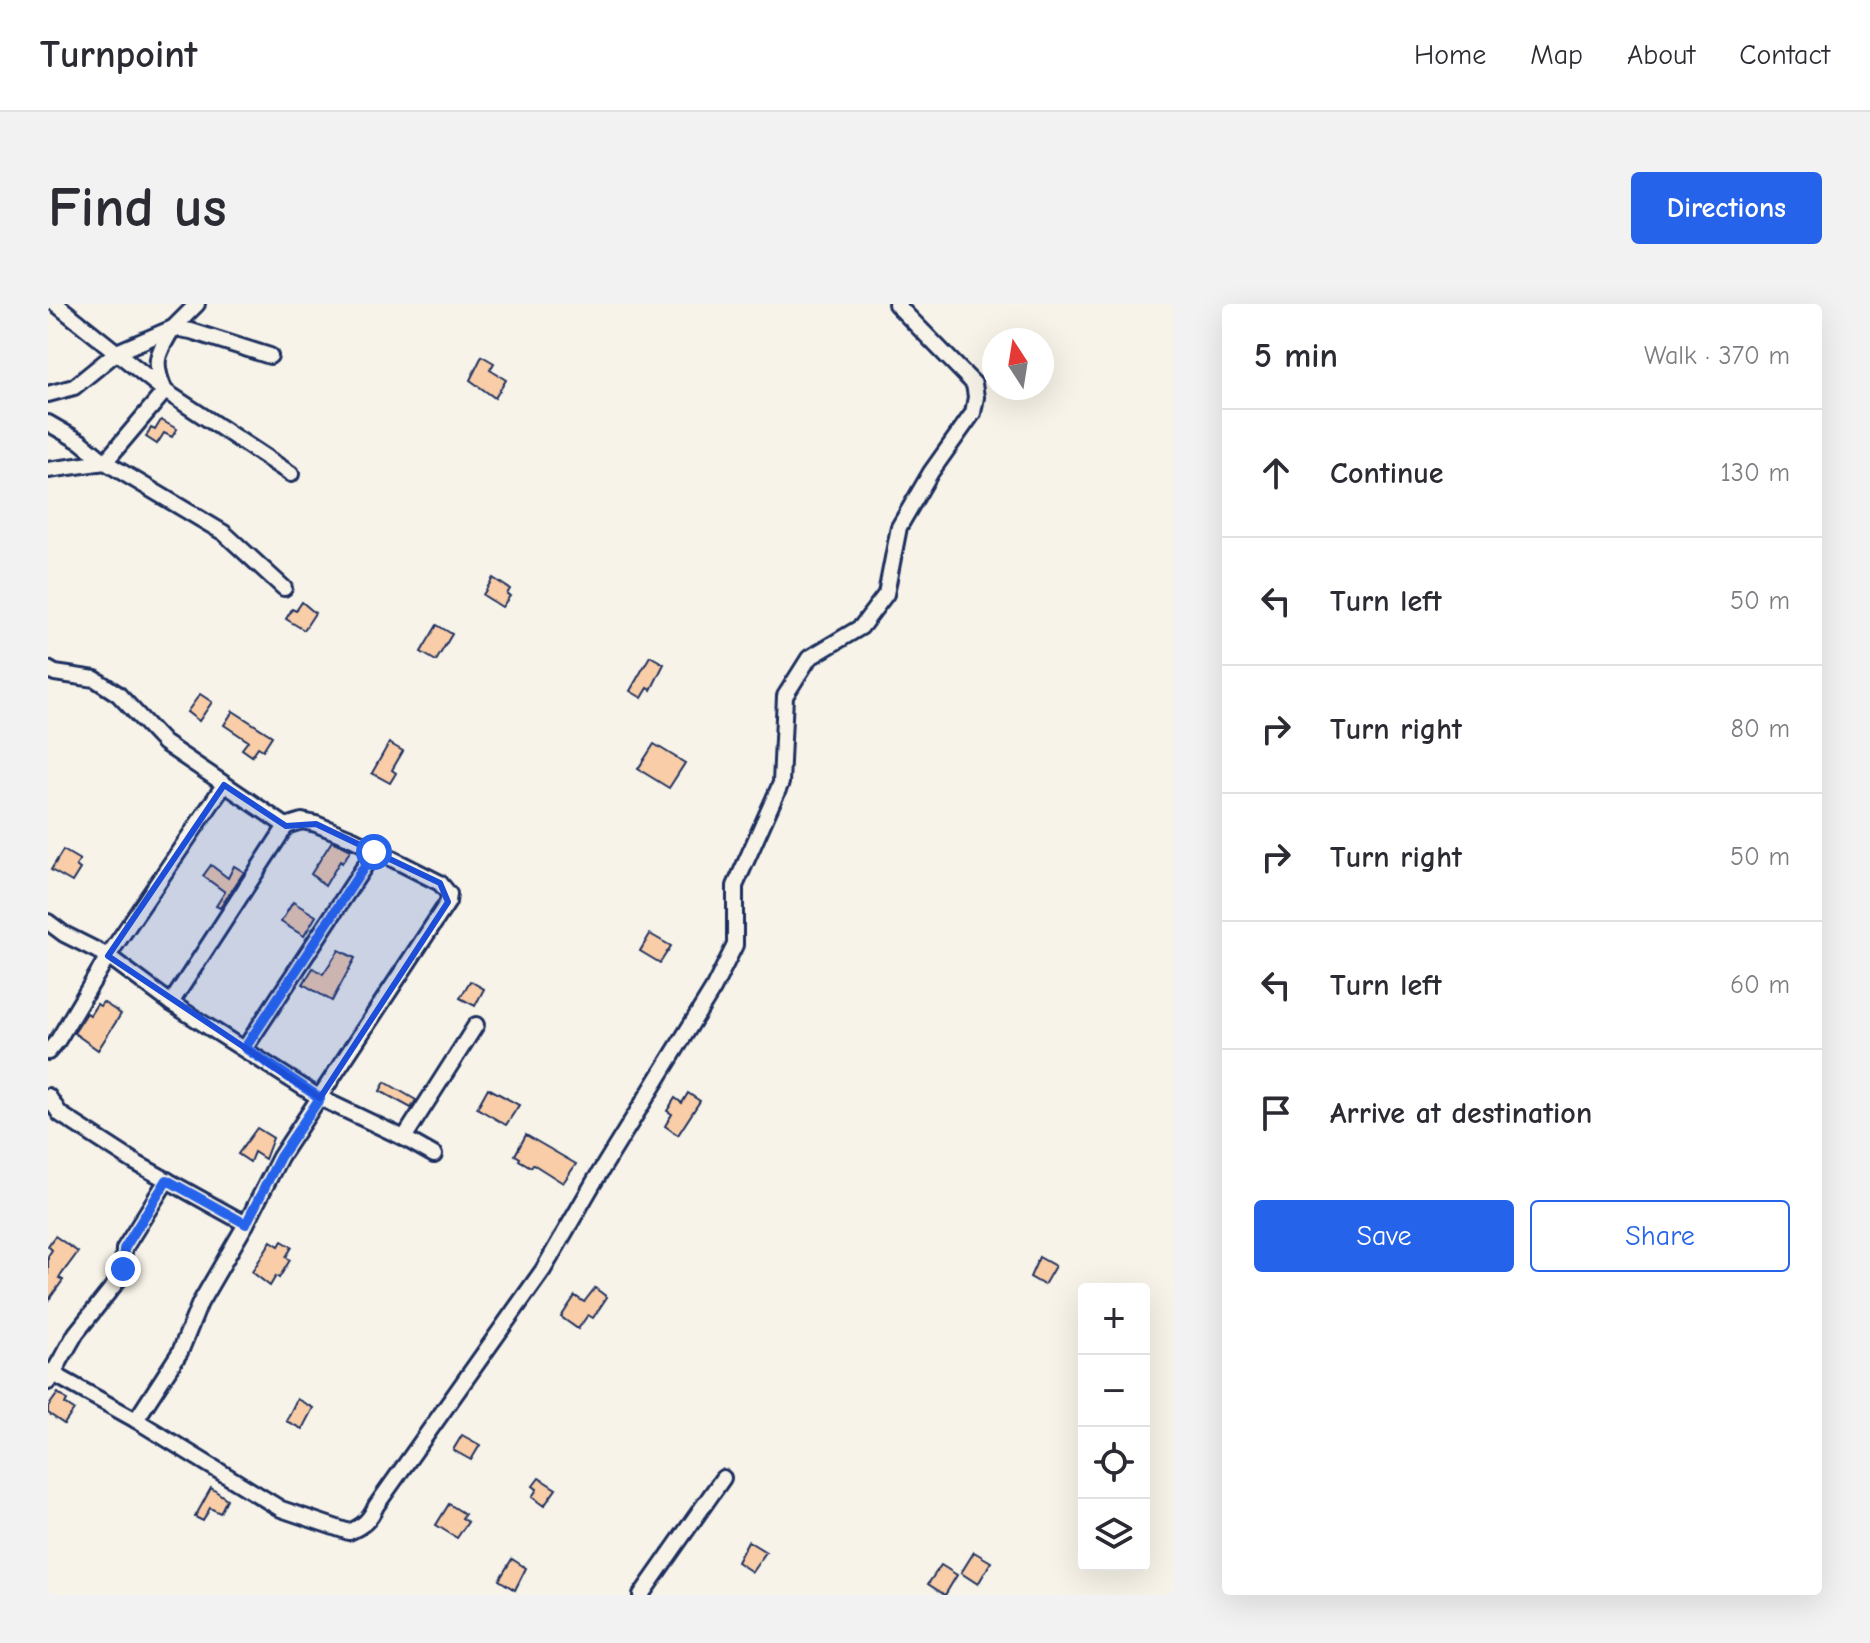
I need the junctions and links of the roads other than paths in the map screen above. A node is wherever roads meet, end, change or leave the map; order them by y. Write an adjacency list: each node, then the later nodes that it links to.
1 (56, 304): 5 (street)
2 (197, 304): 4 (street)
3 (896, 304): 33 (street)
4 (173, 328): 5 (street); 6 (street); 7 (street)
5 (117, 352): 7 (street); 8 (street)
6 (270, 356)
7 (165, 391): 10 (street); 12 (street)
8 (48, 394)
9 (48, 423): 10 (street)
10 (105, 462): 11 (street); 13 (street)
11 (48, 470)
12 (291, 474)
13 (284, 588)
14 (48, 669): 15 (street)
15 (224, 785): 16 (street); 21 (street)
16 (286, 826): 17 (street); 22 (street)
17 (374, 852): 24 (street); 27 (street)
18 (48, 922): 20 (street)
19 (48, 932): 20 (street)
20 (64, 934): 21 (street)
21 (108, 956): 22 (street); 25 (street)
22 (171, 1003): 24 (street)
23 (476, 1025): 28 (street)
24 (245, 1048): 27 (street)
25 (48, 1052)
26 (48, 1096): 30 (street)
27 (320, 1098): 28 (street); 31 (street)
28 (404, 1138): 29 (street)
29 (434, 1155)
30 (167, 1180): 31 (street); 32 (street)
31 (246, 1224): 33 (street)
32 (49, 1376): 33 (street)
33 (136, 1420)
34 (723, 1478): 35 (street)
35 (641, 1595)

